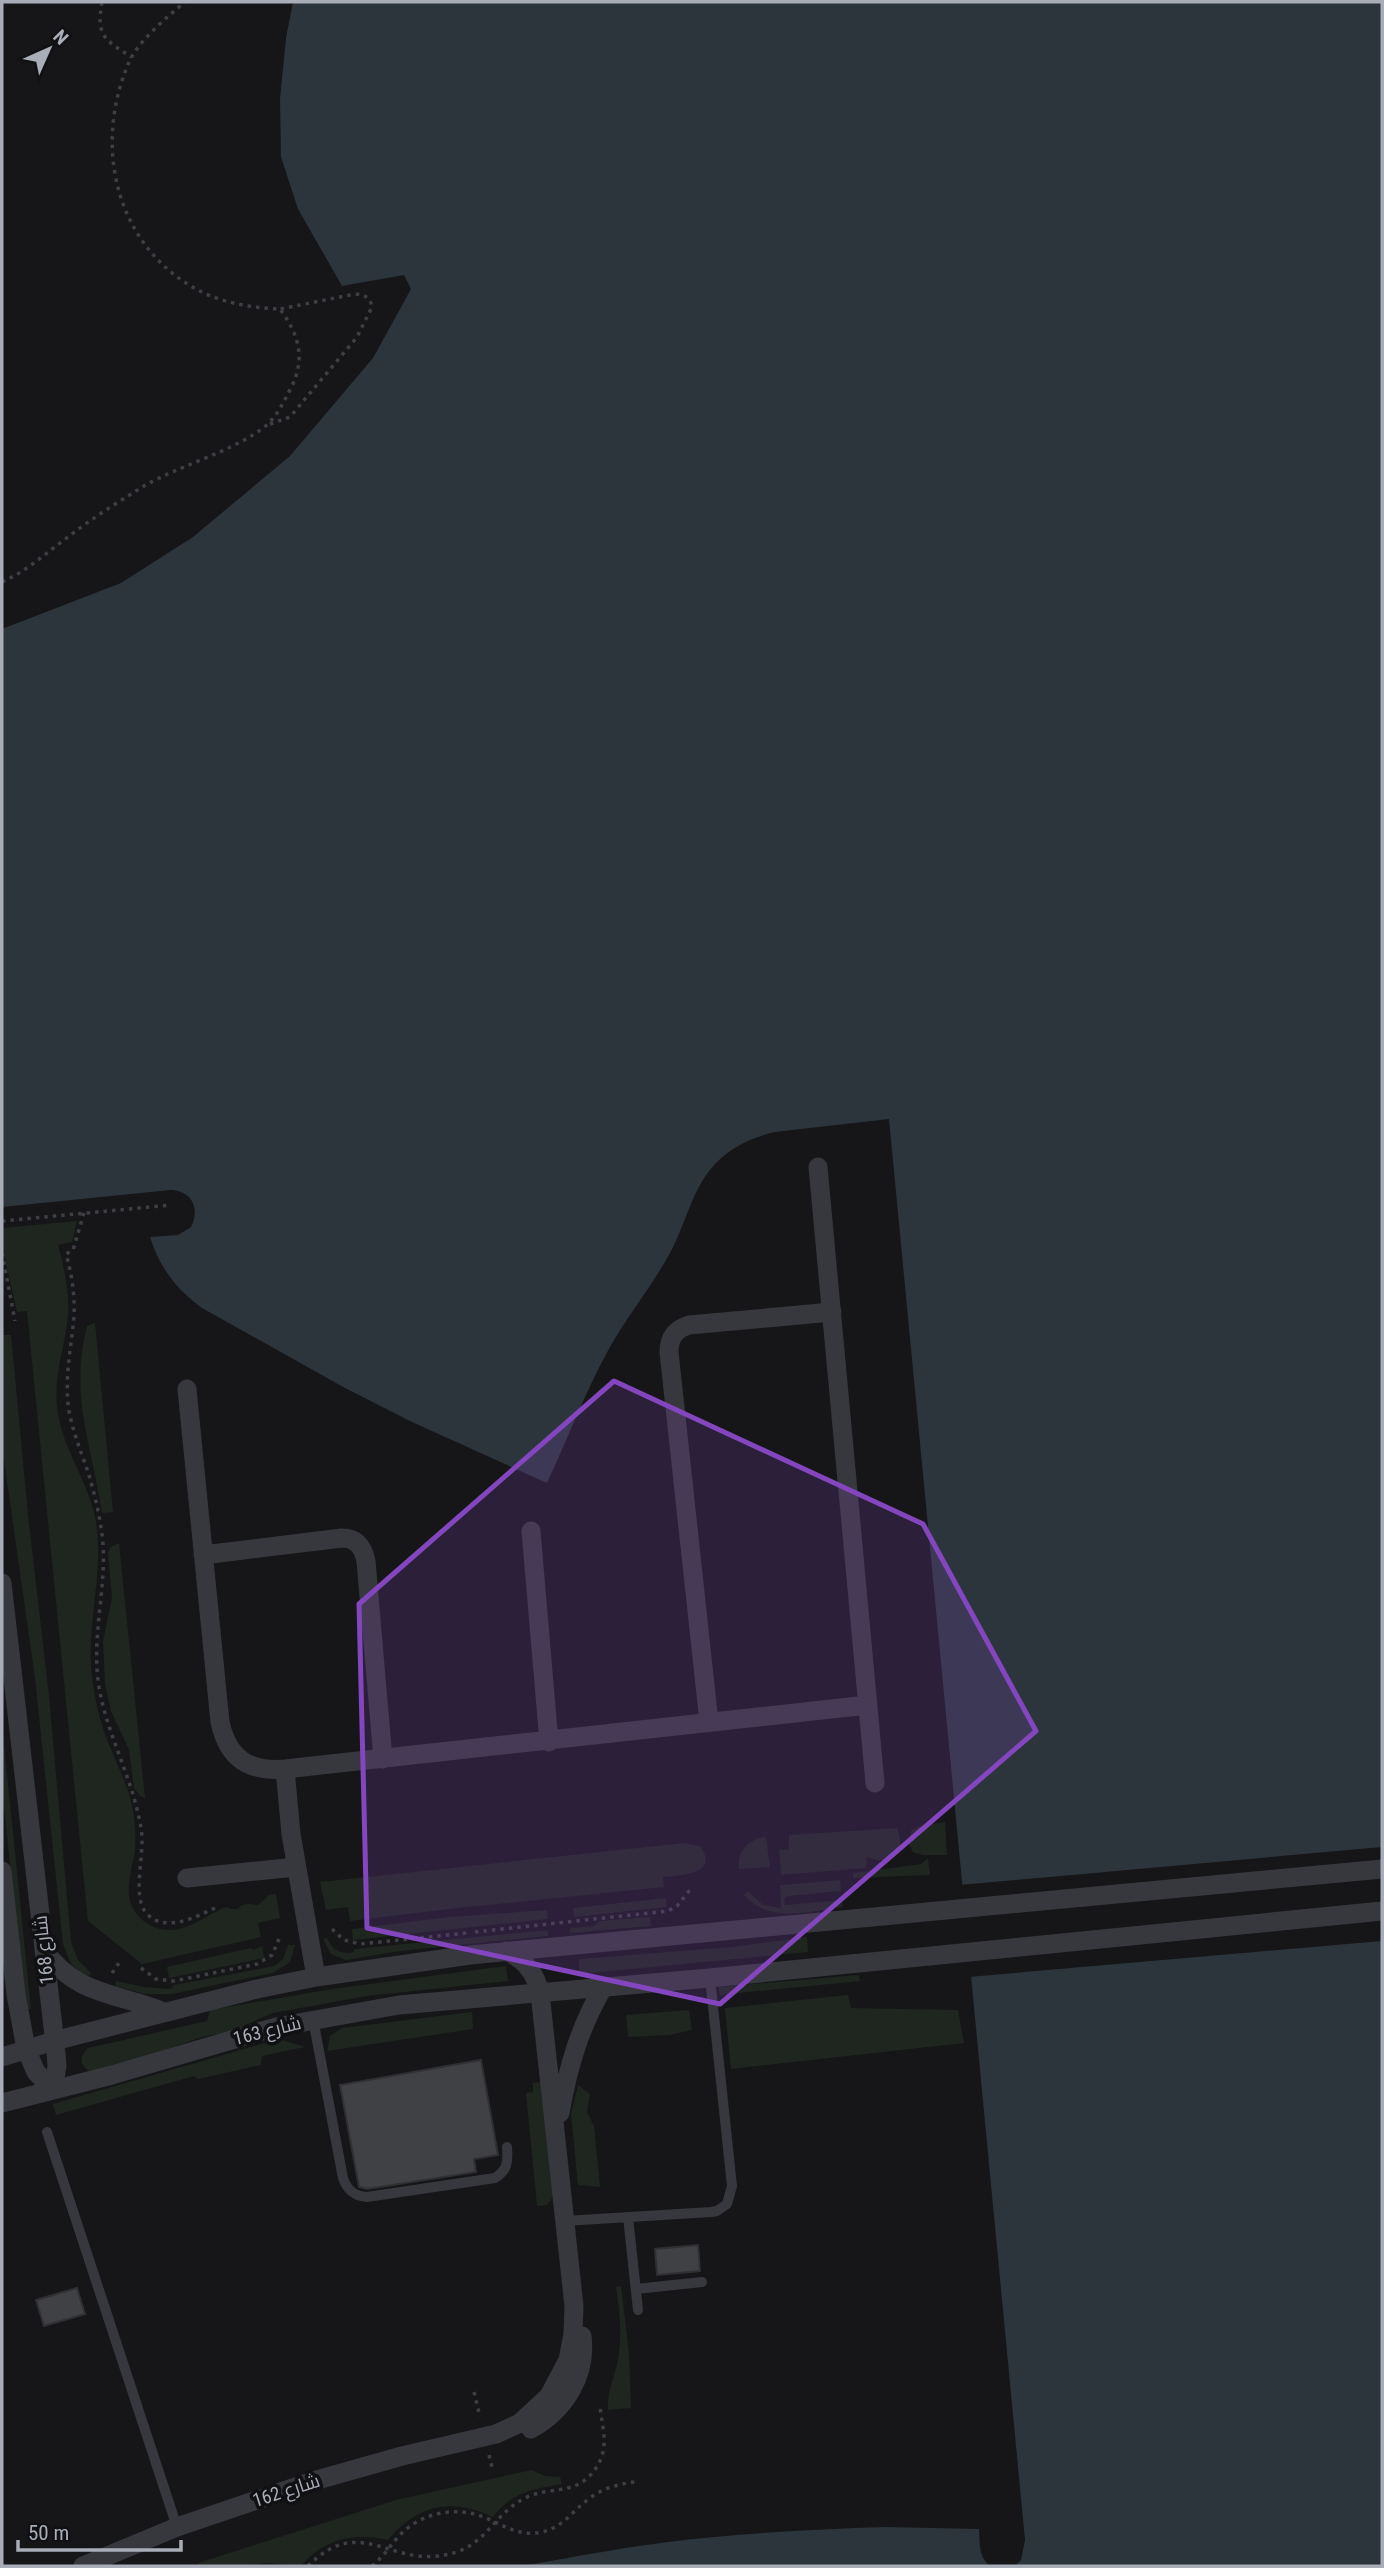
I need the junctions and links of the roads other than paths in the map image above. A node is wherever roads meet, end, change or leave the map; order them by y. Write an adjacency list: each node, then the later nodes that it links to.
1 (818, 1167): 2 (street)
2 (832, 1312): 7 (street); 8 (street)
3 (187, 1389): 5 (street)
4 (531, 1531): 9 (street)
5 (204, 1555): 10 (street); 11 (street)
6 (2, 1583): 18 (street, شارع 168)
7 (868, 1705): 8 (street); 12 (street)
8 (709, 1722): 9 (street)
9 (549, 1742): 10 (street)
10 (383, 1759): 11 (street)
11 (285, 1769): 13 (street)
12 (875, 1783)
13 (296, 1867): 16 (street); 20 (street)
14 (1382, 1869): 19 (street)
15 (2, 1871): 27 (street, شارع 168)
16 (187, 1878)
17 (1382, 1911): 21 (street, شارع 163)
18 (43, 1949): 24 (street); 26 (street, شارع 168)
19 (506, 1951): 20 (street); 23 (street, شارع 162)
20 (316, 1977): 24 (street)
21 (710, 1978): 22 (street, شارع 163); 34 (lane)
22 (604, 1986): 23 (street, شارع 163); 32 (street, شارع 162)
23 (540, 1993): 25 (street, شارع 163); 32 (street, شارع 162)
24 (164, 2012): 26 (street)
25 (313, 2019): 29 (street, شارع 163); 33 (lane)
26 (54, 2041): 27 (street); 29 (street, شارع 168)
27 (26, 2049): 28 (street); 29 (street, شارع 168)
28 (2, 2057)
29 (53, 2090): 30 (street, شارع 163)
30 (2, 2103)
31 (47, 2132): 39 (lane)
32 (557, 2142): 35 (street, شارع 162)
33 (507, 2147)
34 (628, 2217): 35 (lane); 37 (lane)
35 (565, 2221): 39 (street, شارع 162)
36 (702, 2282): 37 (lane)
37 (636, 2289): 38 (lane)
38 (638, 2310)
39 (177, 2526): 40 (street, شارع 162)
40 (83, 2566)

